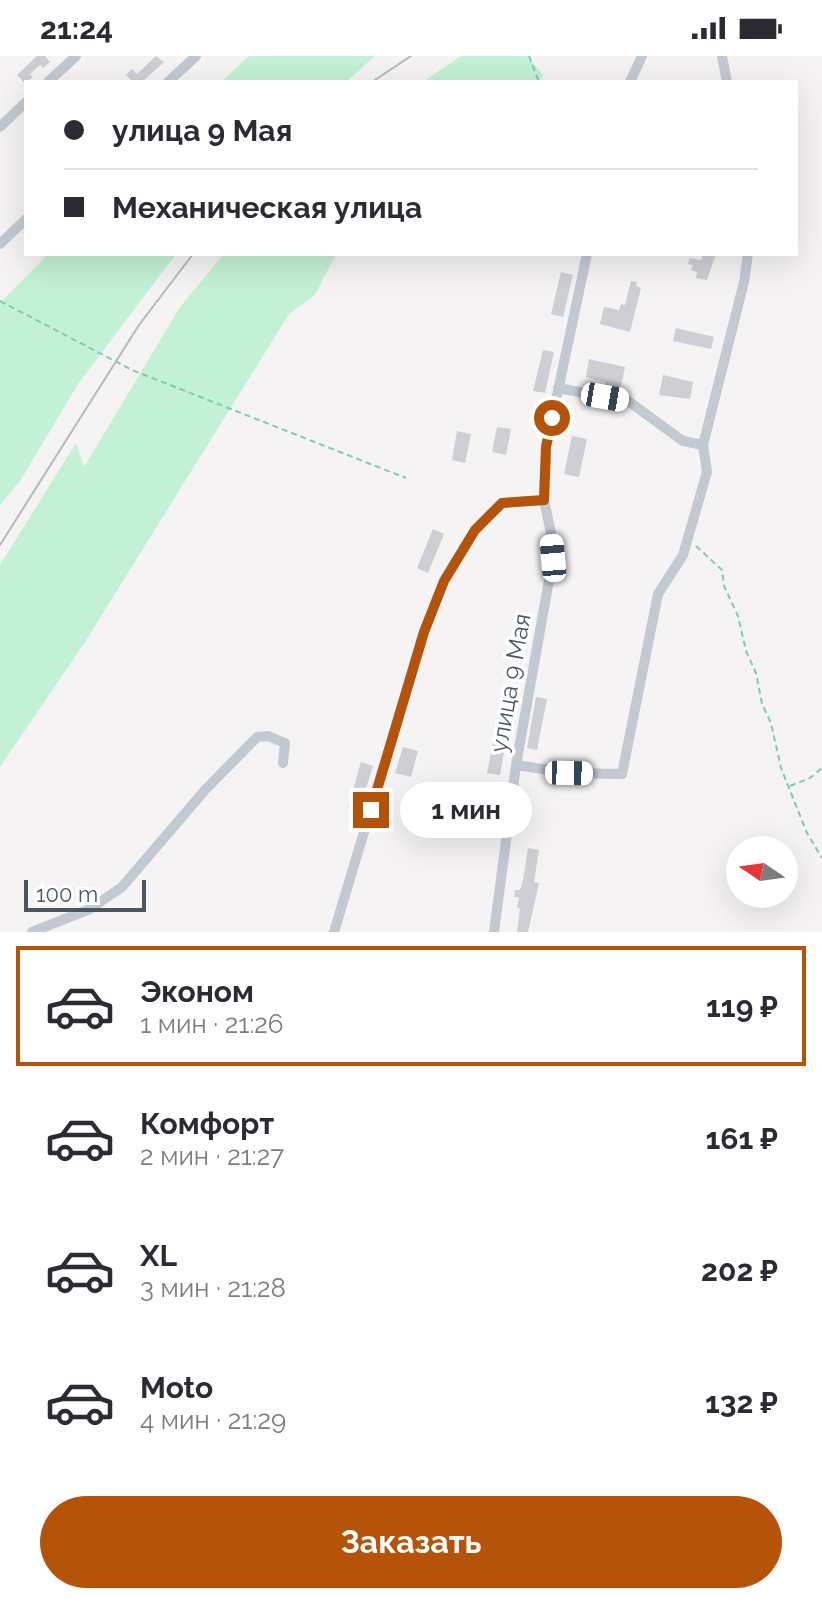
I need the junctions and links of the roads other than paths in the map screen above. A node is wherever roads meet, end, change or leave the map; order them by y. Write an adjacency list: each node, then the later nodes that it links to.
1 (76, 56): 5 (street)
2 (196, 56): 6 (street)
3 (642, 56): 7 (street)
4 (722, 56): 8 (street)
5 (50, 80)
6 (170, 80)
7 (631, 80)
8 (727, 80)
9 (24, 104): 10 (street)
10 (0, 127)
11 (24, 221): 12 (street)
12 (0, 244)
13 (587, 256): 15 (street, улица 9 Мая)
14 (748, 256): 16 (street)
15 (558, 388): 16 (street); 17 (street, улица 9 Мая)
16 (703, 445): 19 (street)
17 (544, 500): 19 (street, улица 9 Мая); 21 (street)
18 (283, 763): 20 (street)
19 (516, 765): 22 (street, улица 9 Мая)
20 (32, 932)
21 (334, 932)
22 (494, 932)

